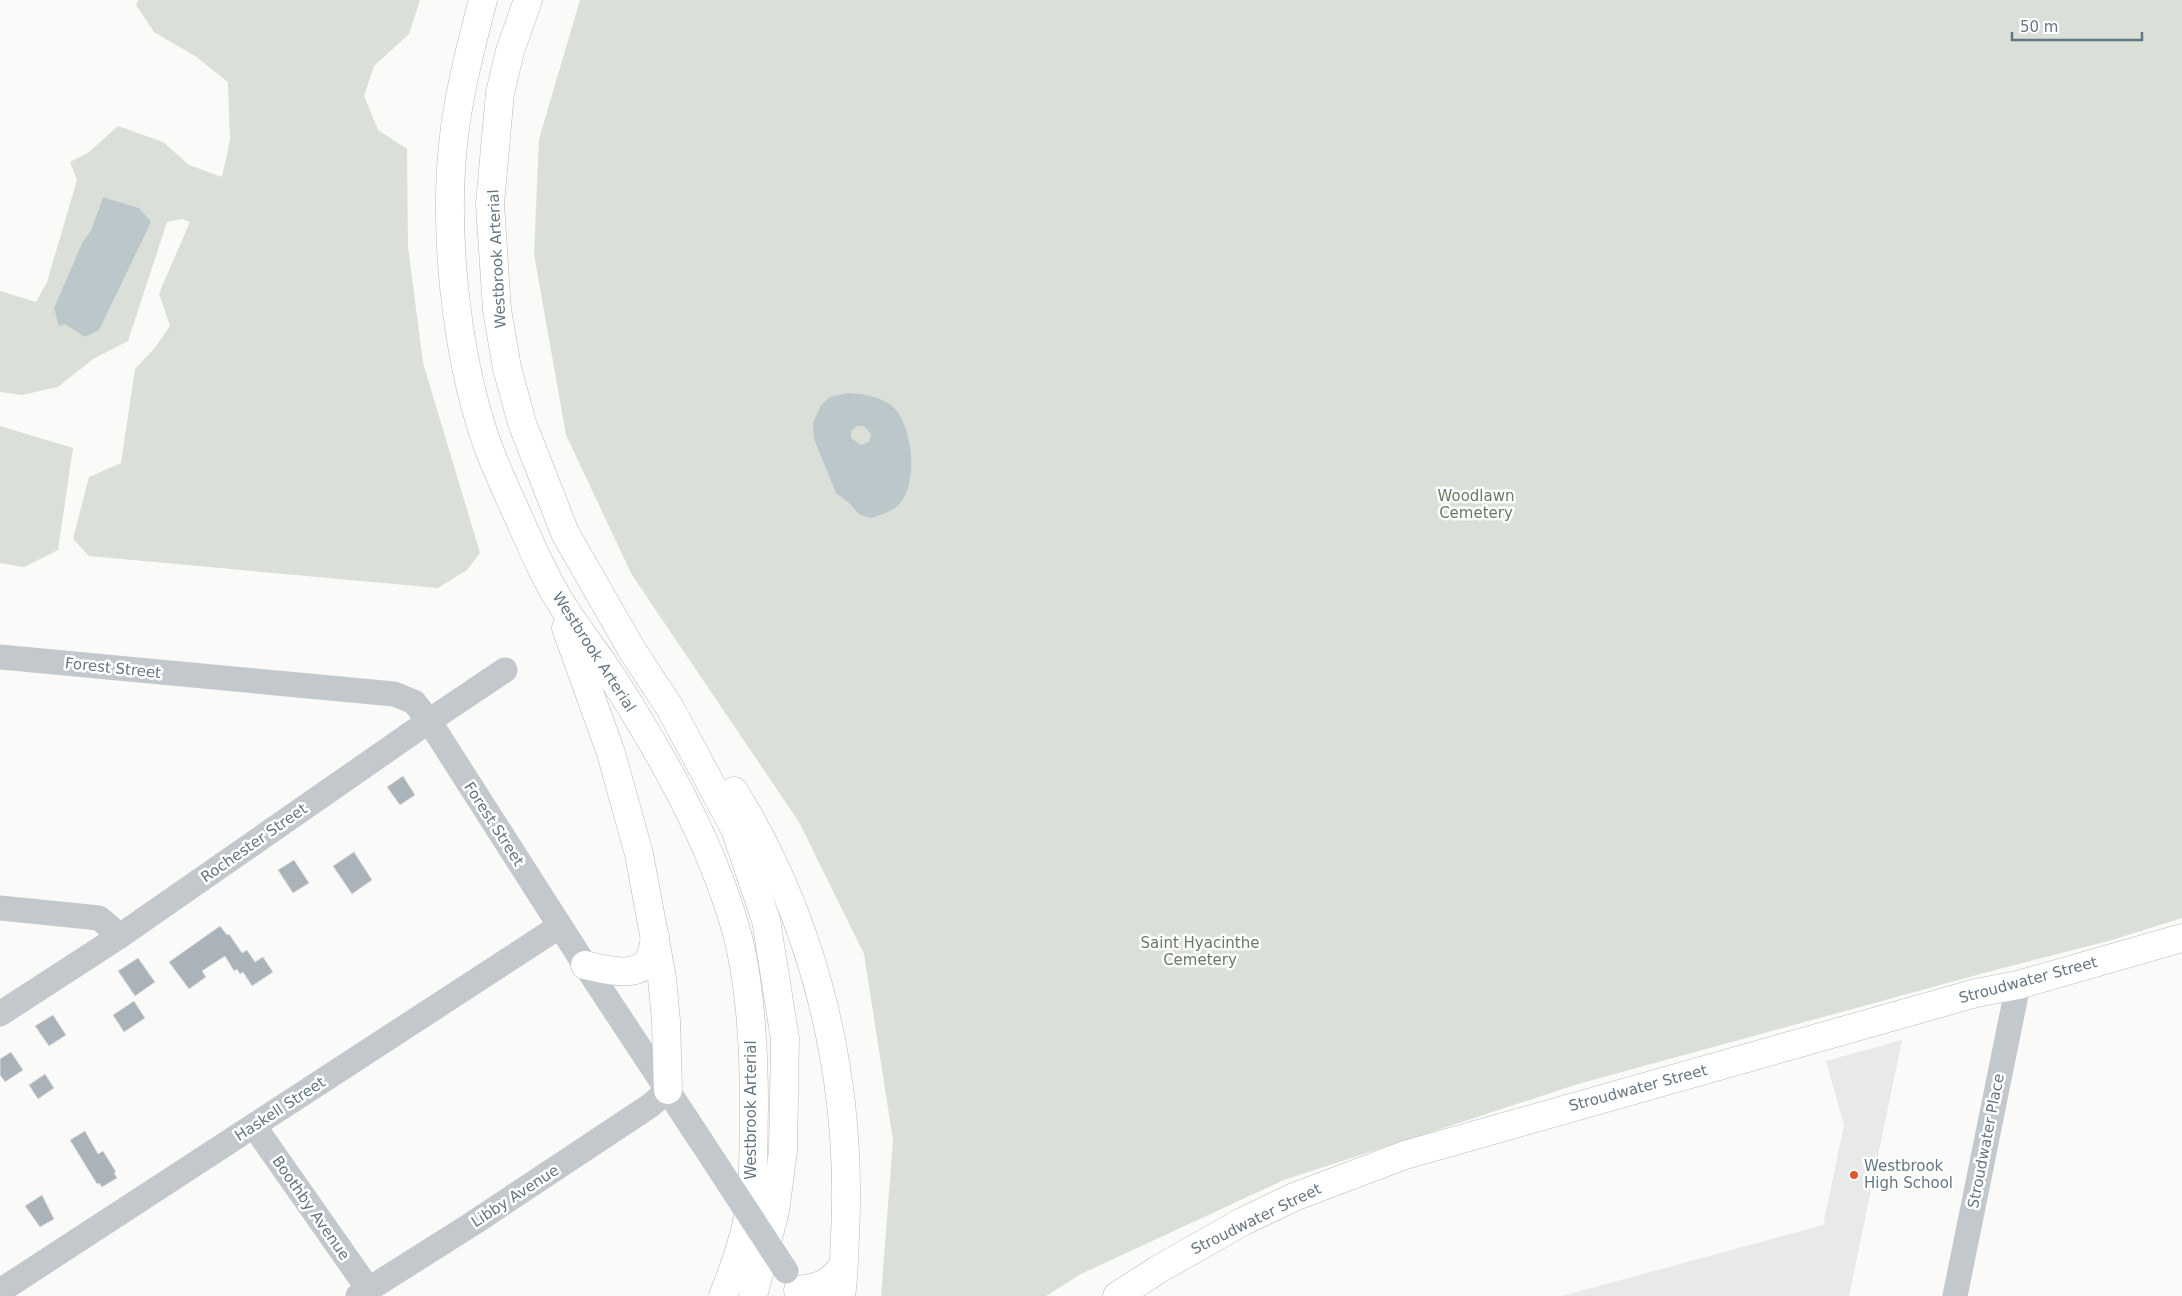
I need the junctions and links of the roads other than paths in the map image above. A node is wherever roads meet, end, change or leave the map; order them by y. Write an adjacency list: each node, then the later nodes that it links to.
1 (482, 0): 3 (main road, Westbrook Arterial)
2 (528, 0): 6 (main road, Westbrook Arterial)
3 (560, 602): 11 (main road); 22 (main road, Westbrook Arterial)
4 (0, 657): 7 (street, Forest Street)
5 (505, 670): 7 (street, Rochester Street)
6 (670, 708): 18 (main road); 23 (main road, Westbrook Arterial)
7 (429, 721): 9 (street, Forest Street); 10 (street, Rochester Street)
8 (0, 908): 10 (street)
9 (560, 926): 13 (street, Forest Street); 17 (street, Haskell Street)
10 (120, 936): 15 (street, Rochester Street)
11 (655, 937): 13 (main road); 16 (main road)
12 (2182, 938): 14 (main road, Stroudwater Street)
13 (585, 965): 16 (street, Forest Street)
14 (2018, 985): 25 (main road, Stroudwater Street); 26 (street, Stroudwater Place)
15 (0, 1014)
16 (668, 1090): 19 (street, Forest Street, bridge); 20 (street, Libby Avenue)
17 (254, 1126): 20 (street, Boothby Avenue); 21 (street, Haskell Street)
18 (843, 1267): 19 (main road); 24 (main road)
19 (795, 1286)
20 (364, 1293)
21 (0, 1294)
22 (723, 1296)
23 (753, 1296)
24 (841, 1296)
25 (1117, 1296)
26 (1954, 1296)

